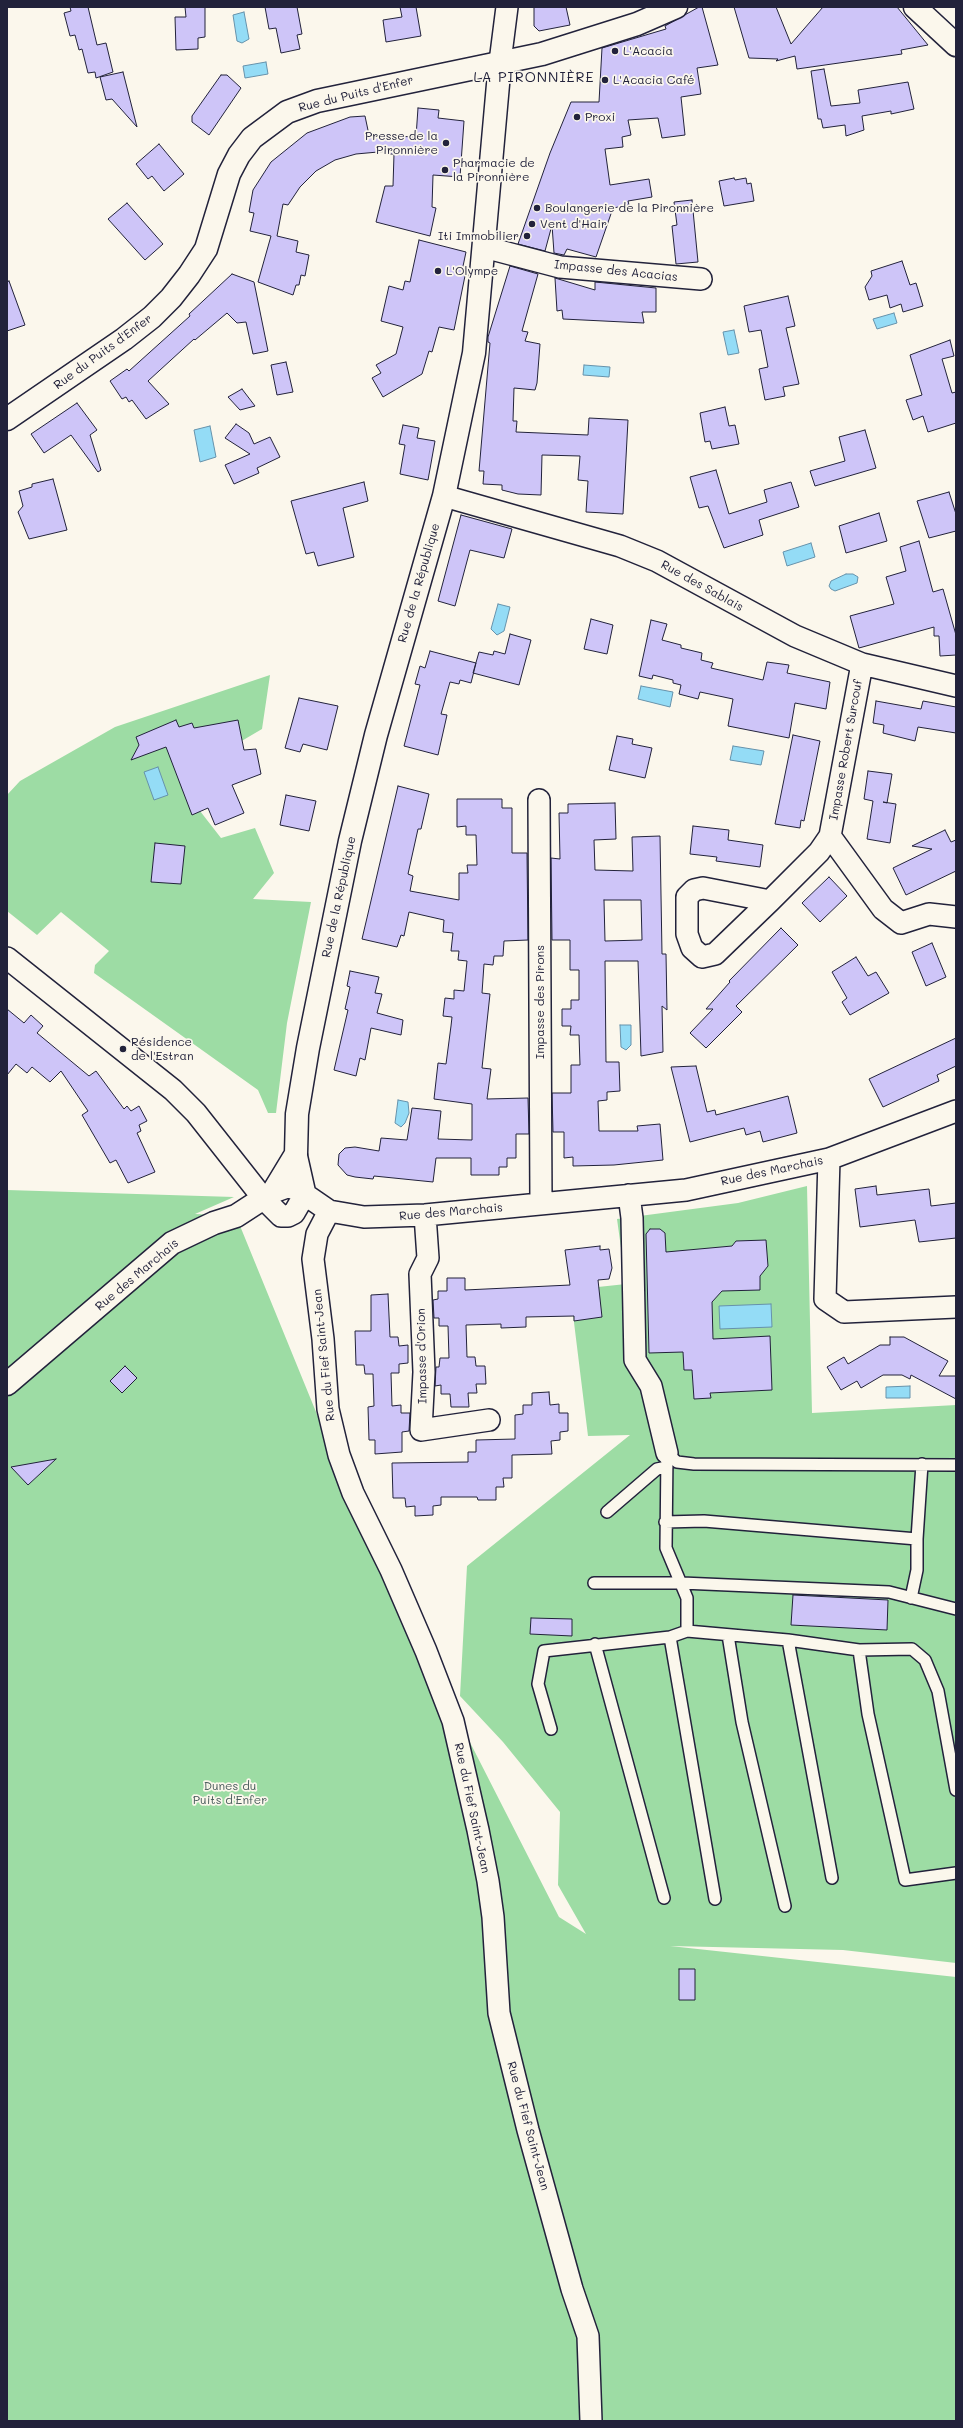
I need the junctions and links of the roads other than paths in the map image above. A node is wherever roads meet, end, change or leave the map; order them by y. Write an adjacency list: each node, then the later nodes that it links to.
1 (507, 7): 5 (street, Rue de la République)
2 (676, 7): 5 (street, Rue du Puits d'Enfer)
3 (915, 7): 4 (street)
4 (956, 45)
5 (500, 62): 6 (street, Rue de la République); 8 (street, Rue du Puits d'Enfer)
6 (484, 246): 7 (street, Impasse des Acacias); 9 (street, Rue de la République)
7 (701, 279)
8 (7, 419)
9 (444, 496): 10 (street, Rue des Sablais); 18 (street, Rue de la République)
10 (862, 664): 11 (street, Rue des Sablais); 13 (street, Impasse Robert Surcouf)
11 (956, 686)
12 (540, 800): 23 (street, Impasse des Pirons)
13 (830, 836): 14 (street, Impasse Robert Surcouf); 15 (street, Impasse Robert Surcouf)
14 (770, 901)
15 (956, 916)
16 (7, 958): 21 (street)
17 (956, 1111): 19 (street, Rue des Marchais)
18 (296, 1154): 20 (street, Rue de la République); 21 (street, Rue de la République)
19 (829, 1159): 22 (street, Rue des Marchais); 26 (street)
20 (305, 1194): 21 (street, Rue des Marchais); 21 (street); 24 (street, Rue des Marchais)
21 (268, 1195): 27 (street, Rue des Marchais)
22 (629, 1195): 23 (street, Rue des Marchais); 29 (street)
23 (541, 1204): 25 (street, Rue des Marchais)
24 (329, 1211): 25 (street, Rue des Marchais); 52 (street, Rue du Fief Saint-Jean)
25 (426, 1215): 28 (street, Impasse d'Orion)
26 (956, 1307)
27 (7, 1384)
28 (489, 1420)
29 (667, 1460): 30 (lane); 32 (lane); 33 (lane)
30 (922, 1464): 31 (lane); 34 (lane)
31 (956, 1465)
32 (607, 1512)
33 (665, 1522): 34 (lane); 36 (lane)
34 (917, 1539): 37 (lane)
35 (594, 1583): 36 (lane)
36 (682, 1583): 37 (lane); 39 (lane)
37 (911, 1598): 38 (lane)
38 (956, 1609)
39 (687, 1631): 40 (lane); 41 (lane)
40 (728, 1635): 42 (lane); 51 (lane)
41 (670, 1637): 43 (lane); 50 (lane)
42 (788, 1640): 44 (lane); 48 (lane)
43 (595, 1644): 45 (lane); 49 (lane)
44 (859, 1650): 46 (lane); 47 (lane)
45 (551, 1729)
46 (956, 1790)
47 (956, 1873)
48 (832, 1878)
49 (664, 1898)
50 (715, 1898)
51 (785, 1906)
52 (591, 2421)

